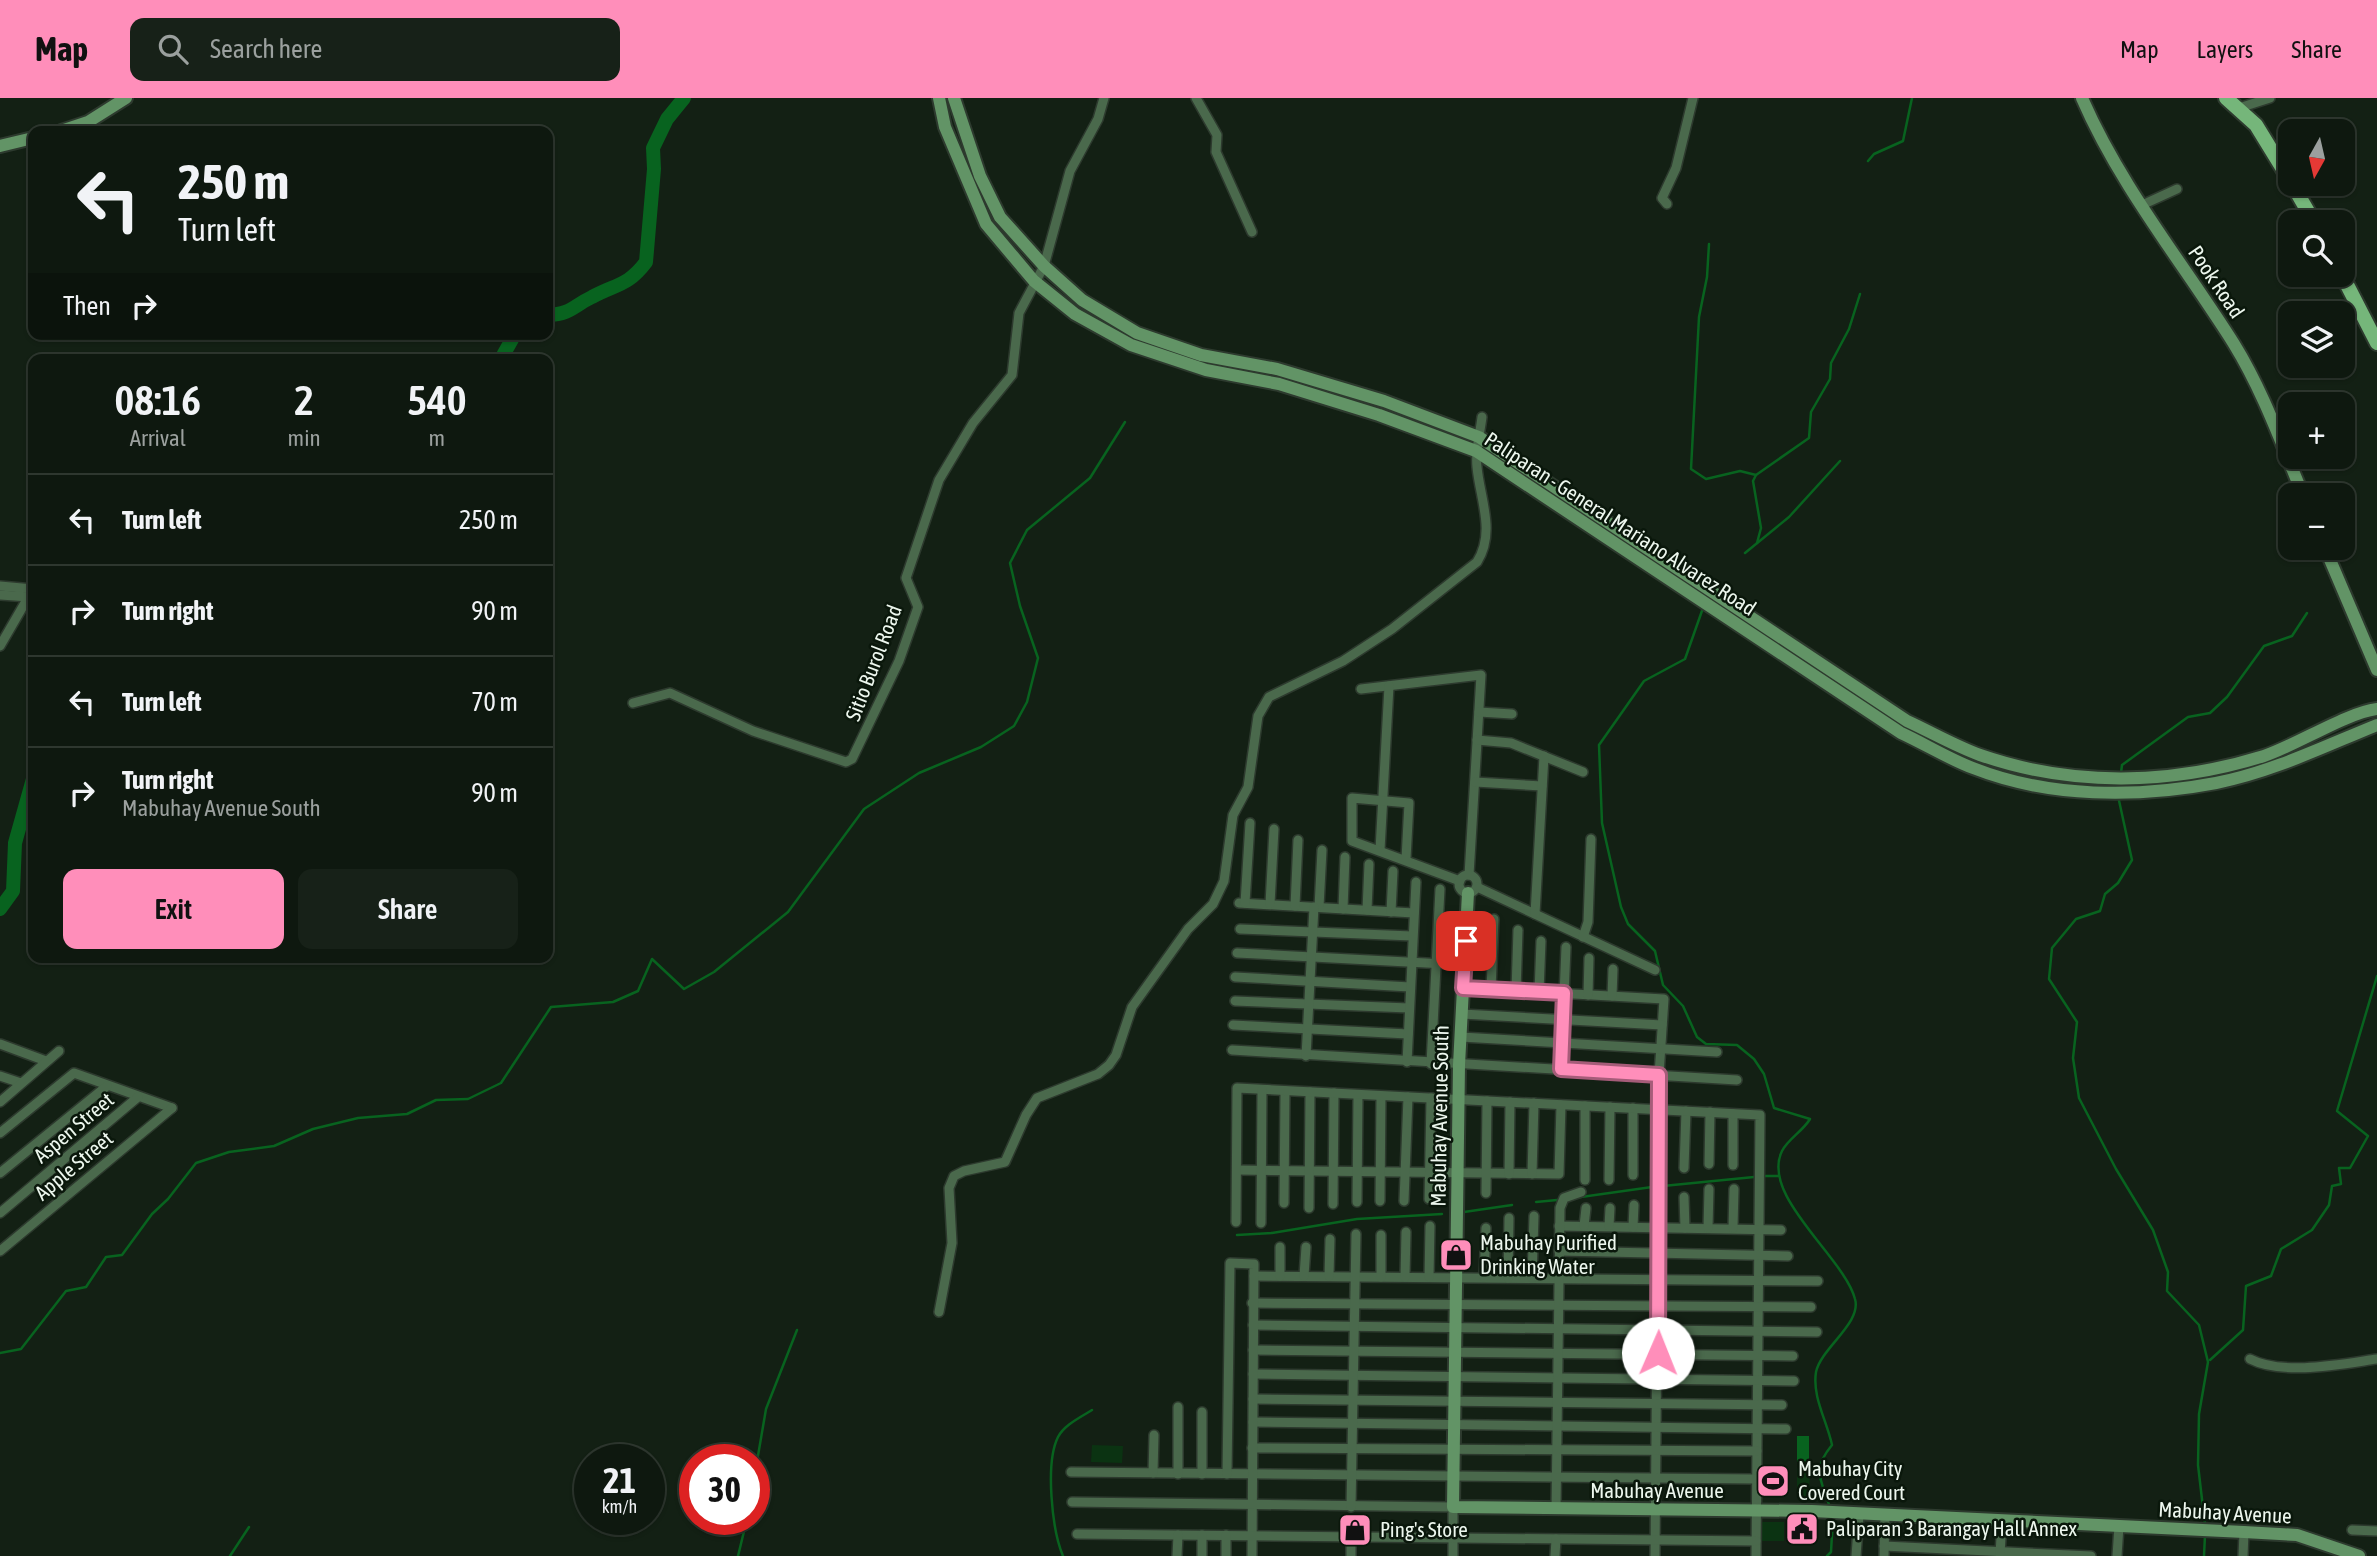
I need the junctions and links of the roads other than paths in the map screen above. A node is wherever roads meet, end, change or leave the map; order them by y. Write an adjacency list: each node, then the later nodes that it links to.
1 (125, 98): 11 (street)
2 (939, 98): 20 (street, Paliparan - General Mariano Alvarez Road)
3 (954, 98): 19 (street, Paliparan - General Mariano Alvarez Road)
4 (1104, 98): 19 (street, Sitio Burol Road)
5 (1196, 98): 18 (street)
6 (1693, 98): 16 (street)
7 (2082, 98): 17 (street, Pook Road)
8 (2226, 98): 10 (main road)
9 (2270, 98): 10 (street)
10 (2239, 108): 14 (main road)
11 (76, 126)
12 (28, 139): 13 (street)
13 (0, 146)
14 (2278, 160)
15 (2177, 189): 17 (street)
16 (1667, 204)
17 (2142, 205): 26 (street, Pook Road)
18 (1252, 232)
19 (1044, 266): 20 (street, Sitio Burol Road); 24 (street, Paliparan - General Mariano Alvarez Road)
20 (1034, 281): 25 (street, Paliparan - General Mariano Alvarez Road); 39 (street, Sitio Burol Road)
21 (2348, 287): 22 (main road)
22 (2377, 342)
23 (1482, 417): 24 (street)
24 (1479, 437): 25 (street); 33 (street, Paliparan - General Mariano Alvarez Road)
25 (1476, 452): 33 (street, Paliparan - General Mariano Alvarez Road); 236 (street)
26 (2298, 483)
27 (2330, 560): 36 (street)
28 (0, 586): 29 (street)
29 (28, 589)
30 (0, 595): 31 (street)
31 (28, 597)
32 (28, 599): 34 (street)
33 (1727, 609): 50 (street, Paliparan - General Mariano Alvarez Road)
34 (4, 636): 35 (street)
35 (0, 646)
36 (2377, 670)
37 (1389, 686): 38 (street); 41 (street); 51 (street)
38 (1361, 689)
39 (633, 703)
40 (2377, 709): 46 (street, Paliparan - General Mariano Alvarez Road)
41 (1479, 712): 42 (street); 44 (street)
42 (1512, 714)
43 (2377, 725): 46 (street, Paliparan - General Mariano Alvarez Road)
44 (1477, 740): 45 (street); 48 (street)
45 (1544, 756): 47 (street); 49 (street)
46 (2269, 761): 50 (street, Paliparan - General Mariano Alvarez Road); 50 (street, Paliparan - General Mariano Alvarez Road)
47 (1583, 772)
48 (1475, 782): 49 (street); 62 (street)
49 (1542, 786): 73 (street)
50 (2100, 787)
51 (1383, 800): 57 (street); 57 (street); 59 (street)
52 (1250, 823): 66 (street)
53 (1274, 829): 66 (street)
54 (1591, 839): 79 (street)
55 (1298, 840): 67 (street)
56 (1322, 850): 68 (street)
57 (1380, 850): 59 (street)
58 (1345, 857): 69 (street)
59 (1406, 859): 62 (street)
60 (1369, 864): 70 (street)
61 (1393, 871): 71 (street)
62 (1465, 878): 65 (street); 65 (street)
63 (1416, 882): 72 (street)
64 (1440, 889): 86 (street)
65 (1472, 890): 73 (street); 87 (street, Mabuhay Avenue South)
66 (1270, 904): 67 (street)
67 (1294, 906): 68 (street)
68 (1317, 907): 69 (street); 77 (street)
69 (1343, 909): 70 (street)
70 (1367, 910): 71 (street)
71 (1391, 912): 72 (street)
72 (1414, 913): 78 (street)
73 (1535, 914): 79 (street)
74 (1494, 919): 94 (street)
75 (1240, 929): 77 (street)
76 (1518, 930): 95 (street)
77 (1313, 933): 78 (street); 83 (street)
78 (1412, 936): 85 (street)
79 (1583, 937): 89 (street)
80 (1541, 941): 96 (street)
81 (1566, 947): 97 (street)
82 (1237, 953): 83 (street)
83 (1311, 957): 85 (street); 91 (street)
84 (1589, 958): 98 (street)
85 (1411, 962): 86 (street); 92 (street)
86 (1437, 963): 87 (street); 119 (street)
87 (1464, 965): 93 (street, Mabuhay Avenue South)
88 (1613, 969): 99 (street)
89 (1655, 970)
90 (1235, 977): 91 (street)
91 (1310, 982): 92 (street); 101 (street)
92 (1410, 987): 102 (street)
93 (1463, 988): 94 (street); 103 (street, Mabuhay Avenue South)
94 (1491, 989): 95 (street)
95 (1516, 991): 96 (street)
96 (1539, 992): 97 (street)
97 (1564, 993): 98 (street); 104 (street)
98 (1588, 995): 99 (street)
99 (1612, 996): 106 (street)
100 (1235, 1002): 101 (street)
101 (1309, 1006): 102 (street); 107 (street)
102 (1409, 1008): 108 (street)
103 (1462, 1014): 104 (street); 109 (street, Mabuhay Avenue South)
104 (1563, 1019): 106 (street); 110 (street)
105 (1233, 1025): 107 (street)
106 (1662, 1025): 112 (street)
107 (1308, 1029): 108 (street); 116 (street)
108 (1408, 1034): 118 (street)
109 (1461, 1037): 110 (street); 120 (street, Mabuhay Avenue South)
110 (1563, 1043): 112 (street); 121 (street)
111 (0, 1044): 117 (street)
112 (1661, 1049): 115 (street); 122 (street)
113 (1232, 1050): 116 (street)
114 (59, 1051): 117 (street)
115 (1717, 1052)
116 (1306, 1056): 118 (street)
117 (46, 1061): 125 (street)
118 (1406, 1062): 119 (street)
119 (1431, 1063): 120 (street)
120 (1460, 1065): 121 (street); 136 (street, Mabuhay Avenue South)
121 (1561, 1069): 122 (street)
122 (1659, 1075): 124 (street); 145 (street)
123 (0, 1076): 125 (street)
124 (1737, 1080)
125 (21, 1083): 138 (street)
126 (107, 1086): 133 (street); 149 (street); 157 (street)
127 (1262, 1090): 128 (street); 153 (street); 154 (street)
128 (1285, 1091): 129 (street); 155 (street)
129 (1310, 1092): 130 (street); 156 (street)
130 (1334, 1093): 131 (street); 158 (street)
131 (1358, 1095): 132 (street); 159 (street)
132 (1381, 1096): 134 (street); 160 (street)
133 (138, 1097): 185 (street, Aspen Street); 208 (street, Apple Street)
134 (1408, 1097): 135 (street); 161 (street)
135 (1431, 1098): 136 (street); 162 (street)
136 (1459, 1100): 137 (street); 163 (street, Mabuhay Avenue South)
137 (1487, 1101): 139 (street); 164 (street)
138 (0, 1102)
139 (1510, 1102): 140 (street); 165 (street)
140 (1534, 1104): 141 (street); 166 (street)
141 (1561, 1105): 142 (street); 166 (street)
142 (1585, 1106): 143 (street); 168 (street)
143 (1610, 1107): 144 (street); 169 (street)
144 (1633, 1108): 145 (street); 167 (street)
145 (1659, 1110): 146 (street); 195 (street)
146 (1686, 1111): 147 (street); 152 (street)
147 (1710, 1112): 148 (street); 150 (street)
148 (1733, 1114): 151 (street); 200 (street)
149 (0, 1133)
150 (1709, 1164)
151 (1732, 1165)
152 (1684, 1168)
153 (1237, 1170): 154 (street); 188 (street)
154 (1261, 1171): 155 (street); 189 (street)
155 (1284, 1171): 156 (street); 179 (street)
156 (1309, 1171): 158 (street); 182 (street)
157 (0, 1172)
158 (1333, 1172): 159 (street); 180 (street)
159 (1358, 1172): 160 (street); 178 (street)
160 (1382, 1172): 161 (street); 176 (street)
161 (1404, 1173): 162 (street); 177 (street)
162 (1430, 1173): 163 (street); 175 (street)
163 (1457, 1173): 164 (street); 221 (street, Mabuhay Avenue South)
164 (1486, 1173): 165 (street); 173 (street)
165 (1509, 1174): 166 (street)
166 (1532, 1174)
167 (1633, 1175)
168 (1585, 1180)
169 (1609, 1180)
170 (1709, 1189): 198 (street)
171 (1734, 1189): 199 (street)
172 (1581, 1192): 191 (street)
173 (1486, 1193)
174 (1684, 1196): 197 (street)
175 (1429, 1199)
176 (1380, 1201)
177 (1404, 1201)
178 (1357, 1202)
179 (1284, 1203)
180 (1333, 1204)
181 (1634, 1205): 194 (street)
182 (1309, 1208)
183 (1586, 1208): 192 (street)
184 (1610, 1208): 193 (street)
185 (0, 1213)
186 (1534, 1216): 224 (street)
187 (1509, 1218): 223 (street)
188 (1236, 1222)
189 (1261, 1223)
190 (1430, 1226): 220 (street)
191 (1559, 1226): 192 (street); 209 (street)
192 (1584, 1226): 193 (street)
193 (1609, 1226): 194 (street)
194 (1633, 1227): 195 (street)
195 (1659, 1227): 197 (street); 210 (street)
196 (1486, 1228): 222 (street)
197 (1685, 1228): 198 (street)
198 (1708, 1228): 199 (street)
199 (1733, 1228): 200 (street)
200 (1758, 1228): 201 (street); 211 (street)
201 (1781, 1230)
202 (1406, 1232): 219 (street)
203 (1356, 1234): 217 (street)
204 (1381, 1235): 218 (street)
205 (1330, 1239): 216 (street)
206 (1280, 1247): 214 (street)
207 (1306, 1247): 215 (street)
208 (0, 1251)
209 (1559, 1251): 210 (street); 225 (street)
210 (1659, 1252): 211 (street); 226 (street)
211 (1758, 1253): 212 (street); 227 (street)
212 (1788, 1256)
213 (1254, 1276): 214 (street); 229 (street); 287 (street)
214 (1280, 1276): 215 (street)
215 (1304, 1276): 216 (street)
216 (1329, 1276): 217 (street)
217 (1354, 1276): 218 (street); 230 (street)
218 (1381, 1277): 219 (street)
219 (1405, 1277): 220 (street)
220 (1429, 1277): 221 (street)
221 (1457, 1277): 222 (street); 232 (street, Mabuhay Avenue South)
222 (1484, 1277): 223 (street)
223 (1508, 1278): 224 (street)
224 (1532, 1278): 225 (street)
225 (1558, 1278): 226 (street); 231 (street)
226 (1659, 1279): 227 (street); 233 (street)
227 (1758, 1279): 228 (street); 234 (street)
228 (1818, 1281)
229 (1252, 1303): 230 (street); 237 (street)
230 (1352, 1303): 232 (street); 238 (street)
231 (1558, 1304): 232 (street); 233 (street); 240 (street)
232 (1457, 1306): 239 (street, Mabuhay Avenue South)
233 (1658, 1306): 234 (street); 241 (street)
234 (1757, 1307): 235 (street); 242 (street)
235 (1811, 1307)
236 (939, 1312)
237 (1253, 1325): 238 (street); 244 (street)
238 (1354, 1329): 239 (street); 245 (street)
239 (1456, 1329): 240 (street); 246 (street, Mabuhay Avenue South)
240 (1558, 1330): 241 (street); 247 (street)
241 (1658, 1331): 242 (street); 248 (street)
242 (1757, 1331): 243 (street); 249 (street)
243 (1817, 1332)
244 (1253, 1350): 245 (street); 253 (street)
245 (1353, 1351): 246 (street); 254 (street)
246 (1456, 1352): 247 (street); 255 (street, Mabuhay Avenue South)
247 (1558, 1353): 248 (street); 257 (street)
248 (1658, 1353): 249 (street); 256 (street)
249 (1757, 1354): 250 (street); 258 (street)
250 (1793, 1356)
251 (2250, 1359): 252 (street)
252 (2377, 1359)
253 (1253, 1374): 254 (street); 260 (street)
254 (1353, 1375): 255 (street); 261 (street)
255 (1455, 1377): 257 (street); 262 (street, Mabuhay Avenue South)
256 (1657, 1377): 257 (street); 258 (street); 264 (street)
257 (1557, 1378): 263 (street)
258 (1757, 1378): 259 (street); 265 (street)
259 (1794, 1381)
260 (1253, 1399): 261 (street); 269 (street)
261 (1353, 1400): 262 (street); 270 (street)
262 (1455, 1401): 263 (street); 271 (street, Mabuhay Avenue South)
263 (1557, 1402): 264 (street); 272 (street)
264 (1657, 1403): 265 (street); 273 (street)
265 (1757, 1403): 266 (street); 275 (street)
266 (1782, 1405)
267 (1178, 1407): 285 (street)
268 (1202, 1412): 286 (street)
269 (1253, 1422): 270 (street); 277 (street)
270 (1352, 1425): 271 (street); 278 (street)
271 (1454, 1425): 272 (street); 279 (street, Mabuhay Avenue South)
272 (1557, 1426): 273 (street); 280 (street)
273 (1657, 1426): 275 (street); 281 (street)
274 (1786, 1429): 275 (street)
275 (1757, 1430): 282 (street)
276 (1154, 1435): 284 (street)
277 (1252, 1448): 278 (street); 288 (street)
278 (1352, 1449): 279 (street); 289 (street)
279 (1454, 1450): 280 (street); 290 (street, Mabuhay Avenue South)
280 (1556, 1450): 281 (street); 291 (street)
281 (1656, 1451): 282 (street); 292 (street)
282 (1756, 1451): 293 (street)
283 (1071, 1472): 284 (street)
284 (1153, 1473): 285 (street)
285 (1178, 1474): 286 (street)
286 (1202, 1474): 287 (street)
287 (1227, 1474): 288 (street)
288 (1252, 1474): 289 (street); 295 (street)
289 (1352, 1475): 290 (street); 296 (street)
290 (1453, 1476): 291 (street); 297 (street, Mabuhay Avenue South)
291 (1556, 1478): 292 (street); 298 (street)
292 (1656, 1479): 293 (street); 299 (street)
293 (1756, 1479): 300 (street)
294 (1072, 1502): 295 (street, Mabuhay Avenue)
295 (1252, 1505): 296 (street, Mabuhay Avenue); 312 (street)
296 (1351, 1507): 297 (street, Mabuhay Avenue)
297 (1453, 1507): 298 (street, Mabuhay Avenue); 314 (street)
298 (1556, 1510): 299 (street, Mabuhay Avenue)
299 (1655, 1510): 300 (street, Mabuhay Avenue); 316 (street)
300 (1756, 1510): 301 (street, Mabuhay Avenue); 317 (street)
301 (1858, 1515): 302 (street, Mabuhay Avenue); 330 (street)
302 (1885, 1516): 303 (street, Mabuhay Avenue); 319 (street)
303 (2002, 1521): 304 (street, Mabuhay Avenue); 320 (street)
304 (2119, 1526): 307 (street, Mabuhay Avenue); 332 (street)
305 (2352, 1530): 306 (street)
306 (2377, 1531)
307 (2244, 1532): 318 (street, Mabuhay Avenue); 333 (street)
308 (1077, 1534): 309 (street)
309 (1178, 1535): 310 (street); 321 (street)
310 (1202, 1535): 311 (street); 322 (street)
311 (1226, 1535): 312 (street); 323 (street)
312 (1252, 1535): 313 (street); 324 (street)
313 (1351, 1536): 314 (street); 325 (street)
314 (1453, 1538): 315 (street); 326 (street)
315 (1556, 1539): 316 (street); 327 (street)
316 (1655, 1540): 317 (street); 328 (street)
317 (1756, 1541): 329 (street)
318 (2325, 1544): 334 (street, Mabuhay Avenue); 335 (street, Mabuhay Avenue)
319 (1884, 1551): 320 (street)
320 (2001, 1554): 331 (street)
321 (1177, 1556)
322 (1202, 1556)
323 (1226, 1556)
324 (1252, 1556)
325 (1351, 1556)
326 (1453, 1556)
327 (1555, 1556)
328 (1655, 1556)
329 (1756, 1556)
330 (1856, 1556)
331 (2091, 1556)
332 (2118, 1556)
333 (2243, 1556)
334 (2339, 1556)
335 (2359, 1556)

